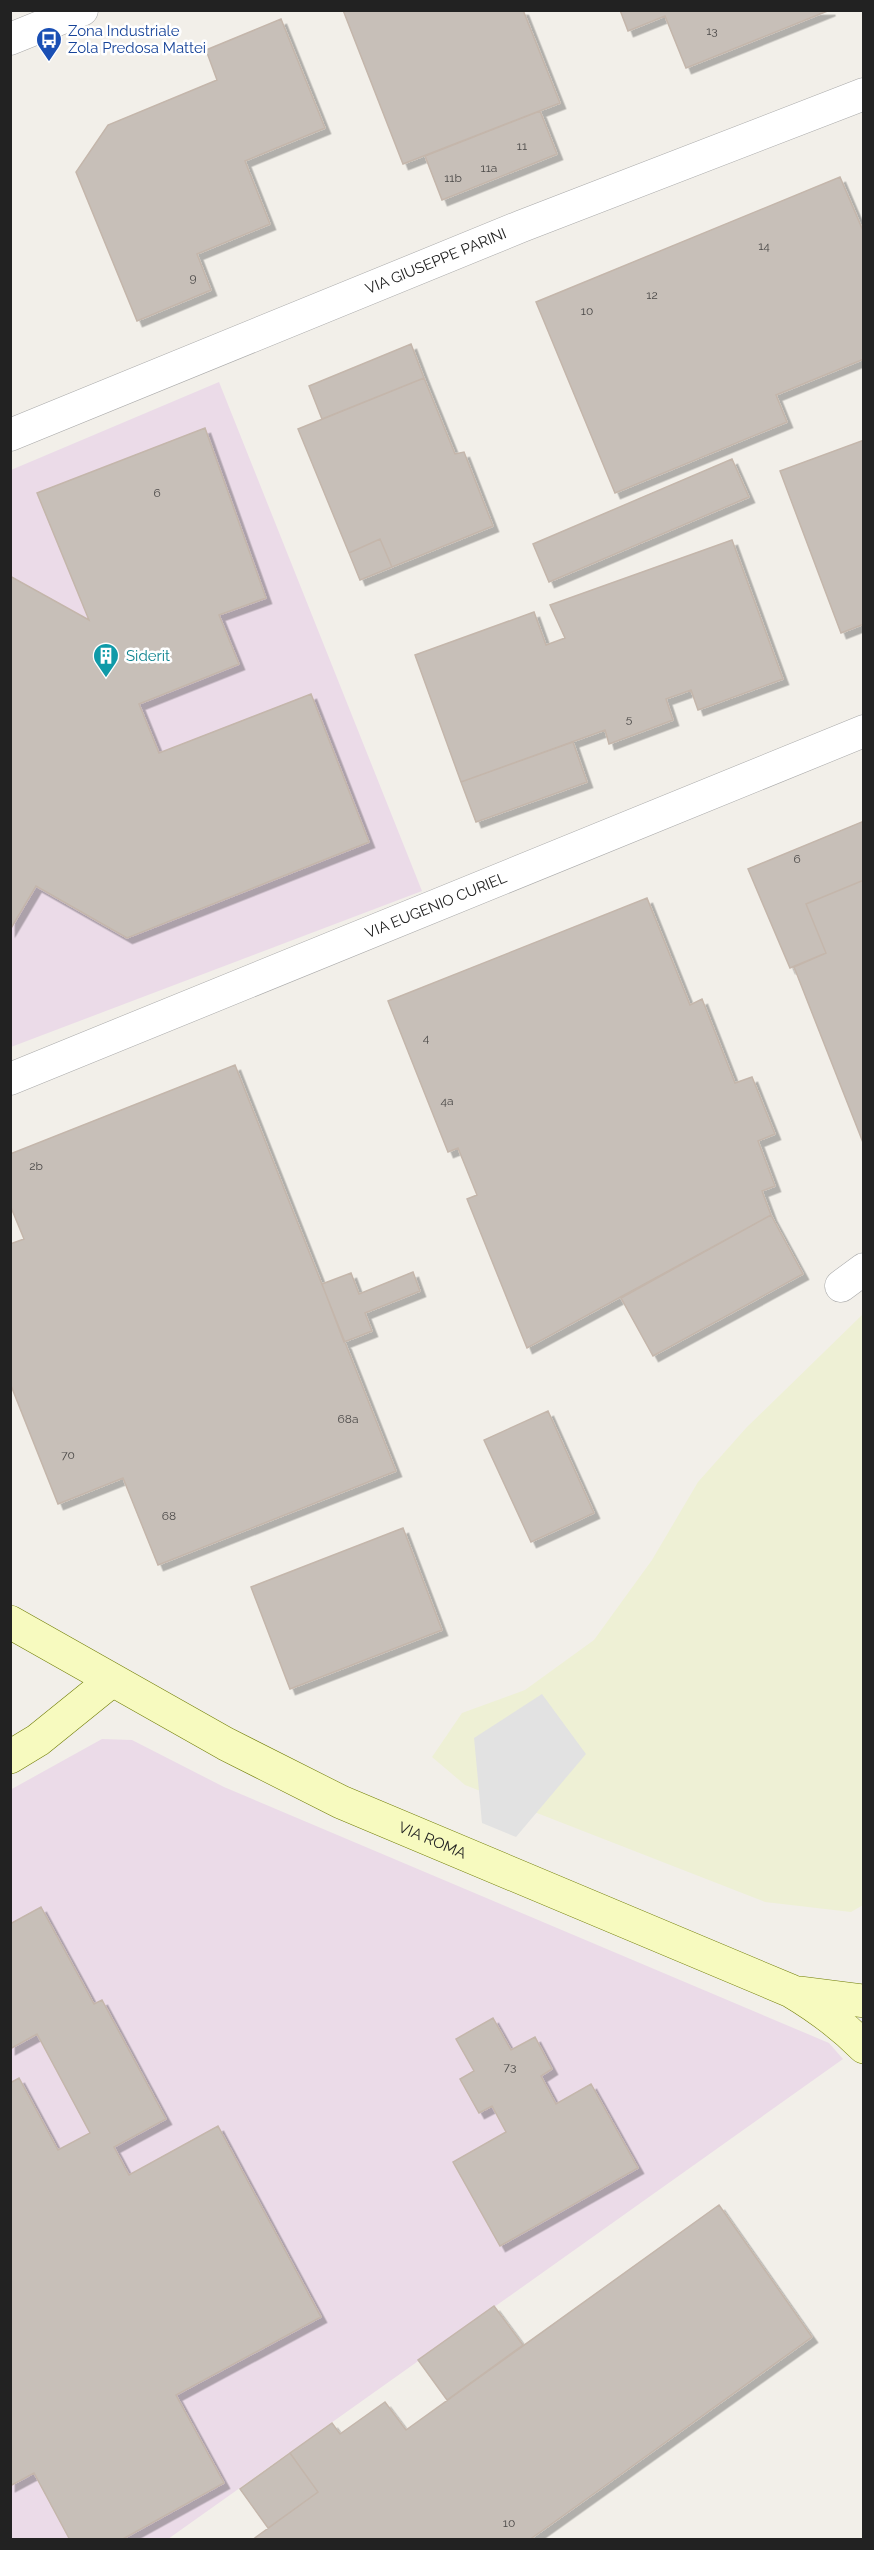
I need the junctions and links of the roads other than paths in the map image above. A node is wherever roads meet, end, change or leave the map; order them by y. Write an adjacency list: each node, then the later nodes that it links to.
1 (82, 10): 2 (street)
2 (10, 39)
3 (864, 94): 4 (street, VIA GIUSEPPE PARINI)
4 (10, 435)
5 (864, 731): 6 (street, VIA EUGENIO CURIEL)
6 (10, 1079)
7 (10, 1622): 8 (street, VIA ROMA)
8 (98, 1673): 9 (street); 10 (street, VIA ROMA)
9 (10, 1756)
10 (790, 1991): 11 (street, VIA ROMA); 12 (street, VIA ROMA)
11 (864, 2001)
12 (864, 2047)

